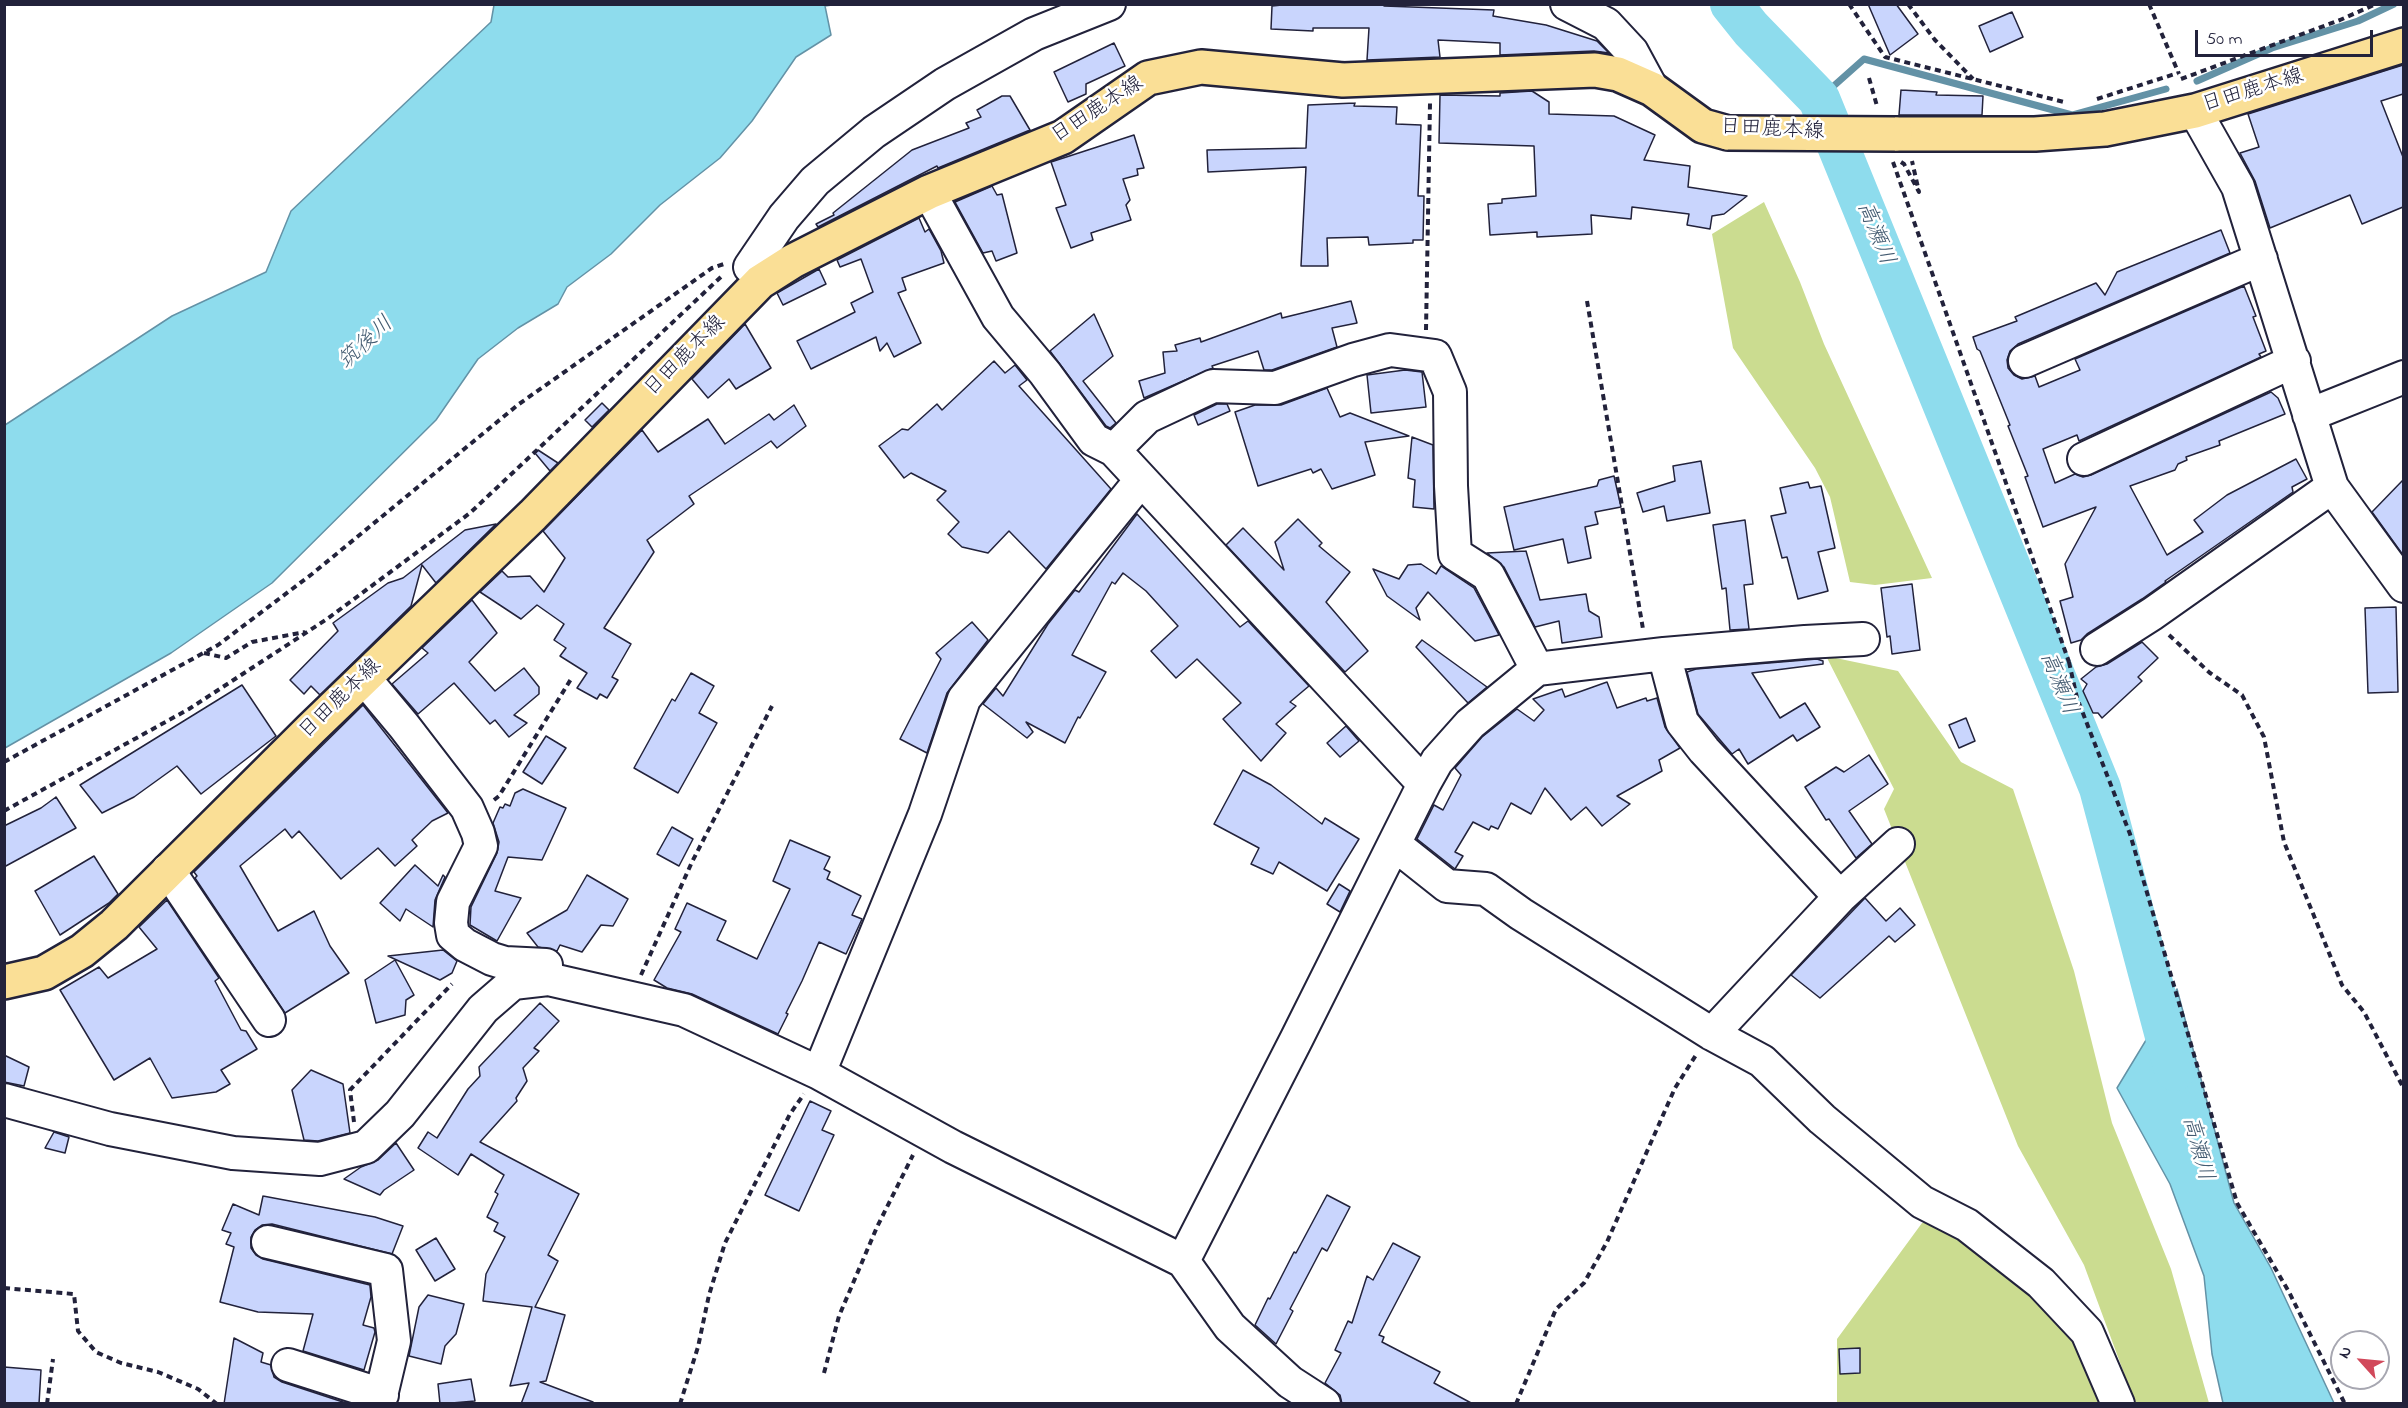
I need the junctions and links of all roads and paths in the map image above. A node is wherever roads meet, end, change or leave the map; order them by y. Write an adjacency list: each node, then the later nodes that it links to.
1 (1109, 4): 18 (street)
2 (1567, 4): 12 (street)
3 (1849, 4): 11 (path)
4 (1908, 4): 11 (path)
5 (2149, 4): 8 (path)
6 (2376, 4): 10 (path)
7 (2403, 45): 15 (main road, 日田鹿本線)
8 (2178, 73): 10 (path); 13 (path)
9 (1430, 77): 12 (main road, 日田鹿本線); 17 (main road, 日田鹿本線); 21 (path)
10 (2181, 79): 15 (path)
11 (1974, 80): 14 (path)
12 (1652, 89): 16 (main road, 日田鹿本線, bridge)
13 (2089, 102)
14 (2067, 103)
15 (2195, 111): 16 (main road, 日田鹿本線); 19 (street)
16 (1900, 134): 37 (path)
17 (929, 192): 26 (street); 39 (main road, 日田鹿本線)
18 (756, 258): 32 (path); 35 (path)
19 (2261, 259): 22 (street); 23 (street)
20 (1587, 301): 36 (path)
21 (1426, 355): 26 (street); 38 (street)
22 (2025, 361)
23 (2294, 361): 25 (street); 27 (street)
24 (2403, 377): 25 (street)
25 (2308, 415): 29 (street)
26 (1114, 450): 28 (street)
27 (2084, 459)
28 (1141, 480): 43 (street); 55 (street)
29 (2332, 487): 30 (street); 31 (street)
30 (2403, 586)
31 (2152, 614): 34 (street); 56 (path)
32 (308, 632): 35 (path); 44 (path)
33 (1863, 639): 36 (street)
34 (2097, 649): 37 (path)
35 (204, 653): 42 (path)
36 (1656, 655): 38 (street); 49 (street)
37 (2069, 662): 73 (path)
38 (1537, 669): 43 (street)
39 (364, 678): 45 (street); 48 (main road, 日田鹿本線)
40 (571, 679): 45 (path)
41 (772, 706): 52 (path)
42 (4, 762)
43 (1424, 784): 46 (street)
44 (4, 811)
45 (470, 814): 52 (street)
46 (1394, 844): 54 (street); 61 (street)
47 (1898, 844): 49 (street)
48 (168, 870): 50 (main road, 日田鹿本線); 53 (street)
49 (1840, 897): 54 (street)
50 (4, 982)
51 (452, 984): 59 (path)
52 (643, 997): 55 (street); 59 (street)
53 (269, 1020)
54 (1712, 1034): 71 (path); 72 (street)
55 (819, 1073): 58 (street); 69 (path)
56 (2403, 1089)
57 (4, 1100): 59 (street)
58 (925, 1132): 61 (street); 65 (path)
59 (357, 1150)
60 (268, 1242): 66 (street)
61 (1183, 1260): 70 (street)
62 (4, 1288): 68 (path)
63 (53, 1359): 67 (path)
64 (288, 1365): 66 (street)
65 (824, 1373)
66 (380, 1399)
67 (47, 1404)
68 (217, 1404)
69 (681, 1404)
70 (1324, 1404)
71 (1516, 1404)
72 (2118, 1404)
73 (2345, 1404)

